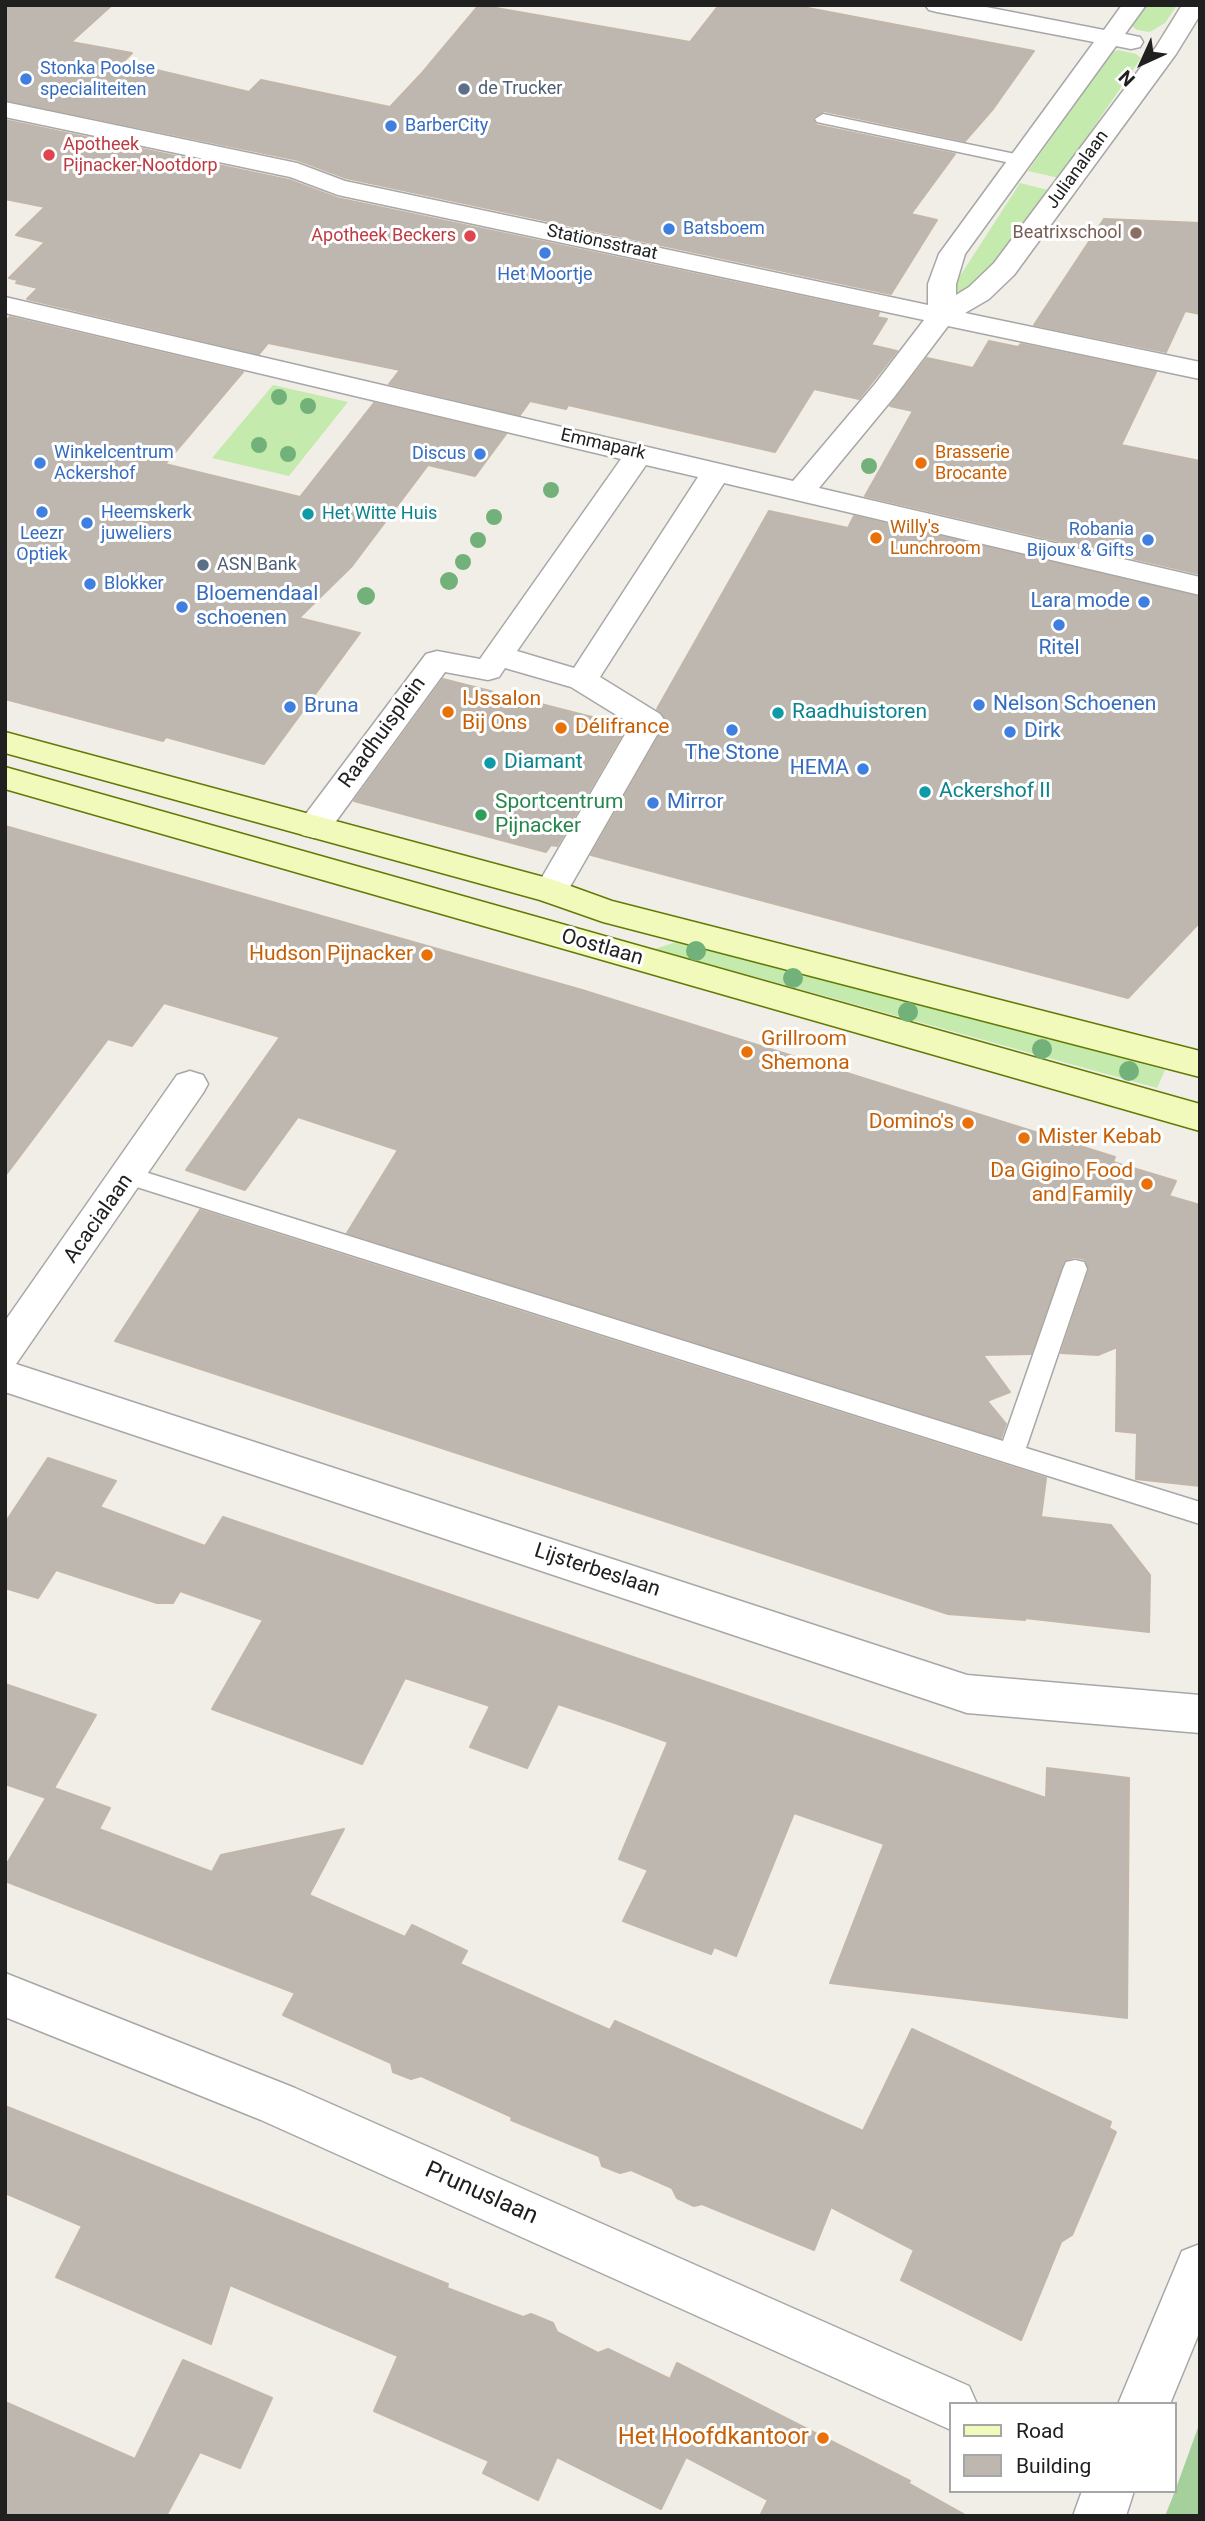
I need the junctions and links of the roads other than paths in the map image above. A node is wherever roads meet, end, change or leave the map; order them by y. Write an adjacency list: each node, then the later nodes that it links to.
1 (937, 5): 4 (street)
2 (1134, 5): 4 (street)
3 (1194, 5): 5 (street, Julianalaan)
4 (1109, 38): 5 (street); 8 (street)
5 (1167, 49): 10 (street, Julianalaan)
6 (5, 109): 10 (street, Stationsstraat)
7 (823, 119): 8 (lane)
8 (1020, 160): 10 (street)
9 (5, 305): 12 (street, Emmapark)
10 (942, 315): 11 (street, Stationsstraat); 14 (street, Julianalaan)
11 (1200, 372)
12 (639, 454): 13 (street, Emmapark); 16 (street)
13 (716, 472): 14 (street, Emmapark); 17 (street)
14 (800, 492): 15 (street, Emmapark)
15 (1200, 586)
16 (498, 656): 17 (street); 20 (street, Raadhuisplein)
17 (582, 680): 21 (street)
18 (5, 742): 20 (main road, Oostlaan)
19 (5, 778): 24 (main road, Oostlaan)
20 (314, 827): 21 (main road, Oostlaan)
21 (551, 891): 22 (main road, Oostlaan)
22 (1200, 1064)
23 (190, 1084): 25 (street, Acacialaan)
24 (1200, 1118)
25 (129, 1176): 27 (street, Acacialaan); 29 (lane)
26 (1075, 1269): 29 (lane)
27 (5, 1352)
28 (5, 1376): 31 (street, Lijsterbeslaan)
29 (1011, 1455): 30 (lane)
30 (1200, 1513)
31 (1200, 1714)
32 (5, 1995): 35 (street, Prunuslaan)
33 (1200, 2269): 34 (street)
34 (1145, 2402)
35 (950, 2404)
36 (1107, 2493): 37 (street)
37 (1099, 2516)

